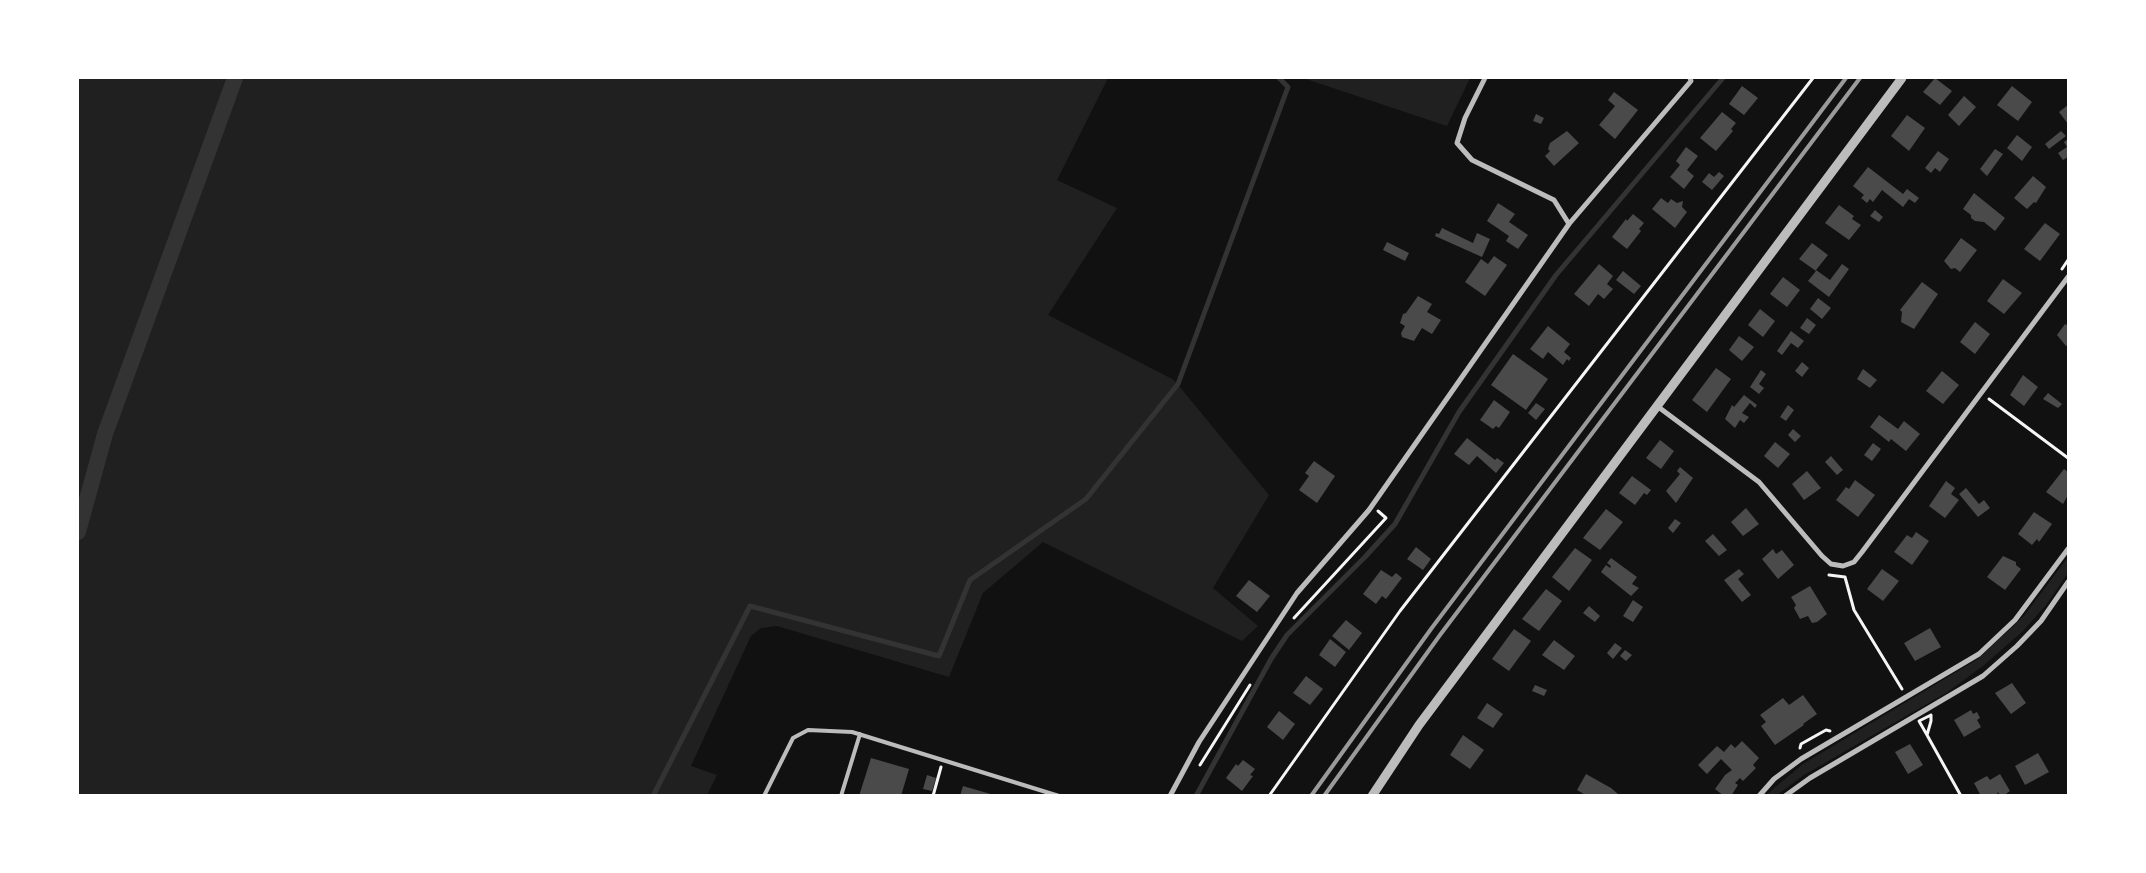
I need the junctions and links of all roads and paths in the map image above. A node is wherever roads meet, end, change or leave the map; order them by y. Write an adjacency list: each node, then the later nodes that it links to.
1 (1485, 78): 5 (street)
2 (1692, 78): 5 (street)
3 (1813, 78): 30 (path)
4 (1902, 78): 8 (street)
5 (1569, 224): 10 (street)
6 (2068, 277): 7 (street)
7 (1981, 393): 8 (street); 9 (path)
8 (1657, 406): 31 (street)
9 (2068, 458)
10 (1371, 506): 14 (path); 29 (street)
11 (2068, 550): 32 (street)
12 (1847, 580): 16 (path)
13 (2068, 582): 33 (street)
14 (1294, 619)
15 (1253, 681): 24 (path)
16 (1902, 689)
17 (1931, 721): 21 (path)
18 (1921, 724): 21 (path)
19 (1834, 732): 22 (path)
20 (860, 734): 23 (lane); 25 (lane); 26 (lane)
21 (1927, 735): 34 (path)
22 (1799, 753)
23 (943, 760): 27 (path); 28 (lane)
24 (1196, 770)
25 (764, 796)
26 (841, 796)
27 (933, 796)
28 (1059, 796)
29 (1170, 796)
30 (1269, 796)
31 (1372, 796)
32 (1759, 796)
33 (1785, 796)
34 (1962, 796)

